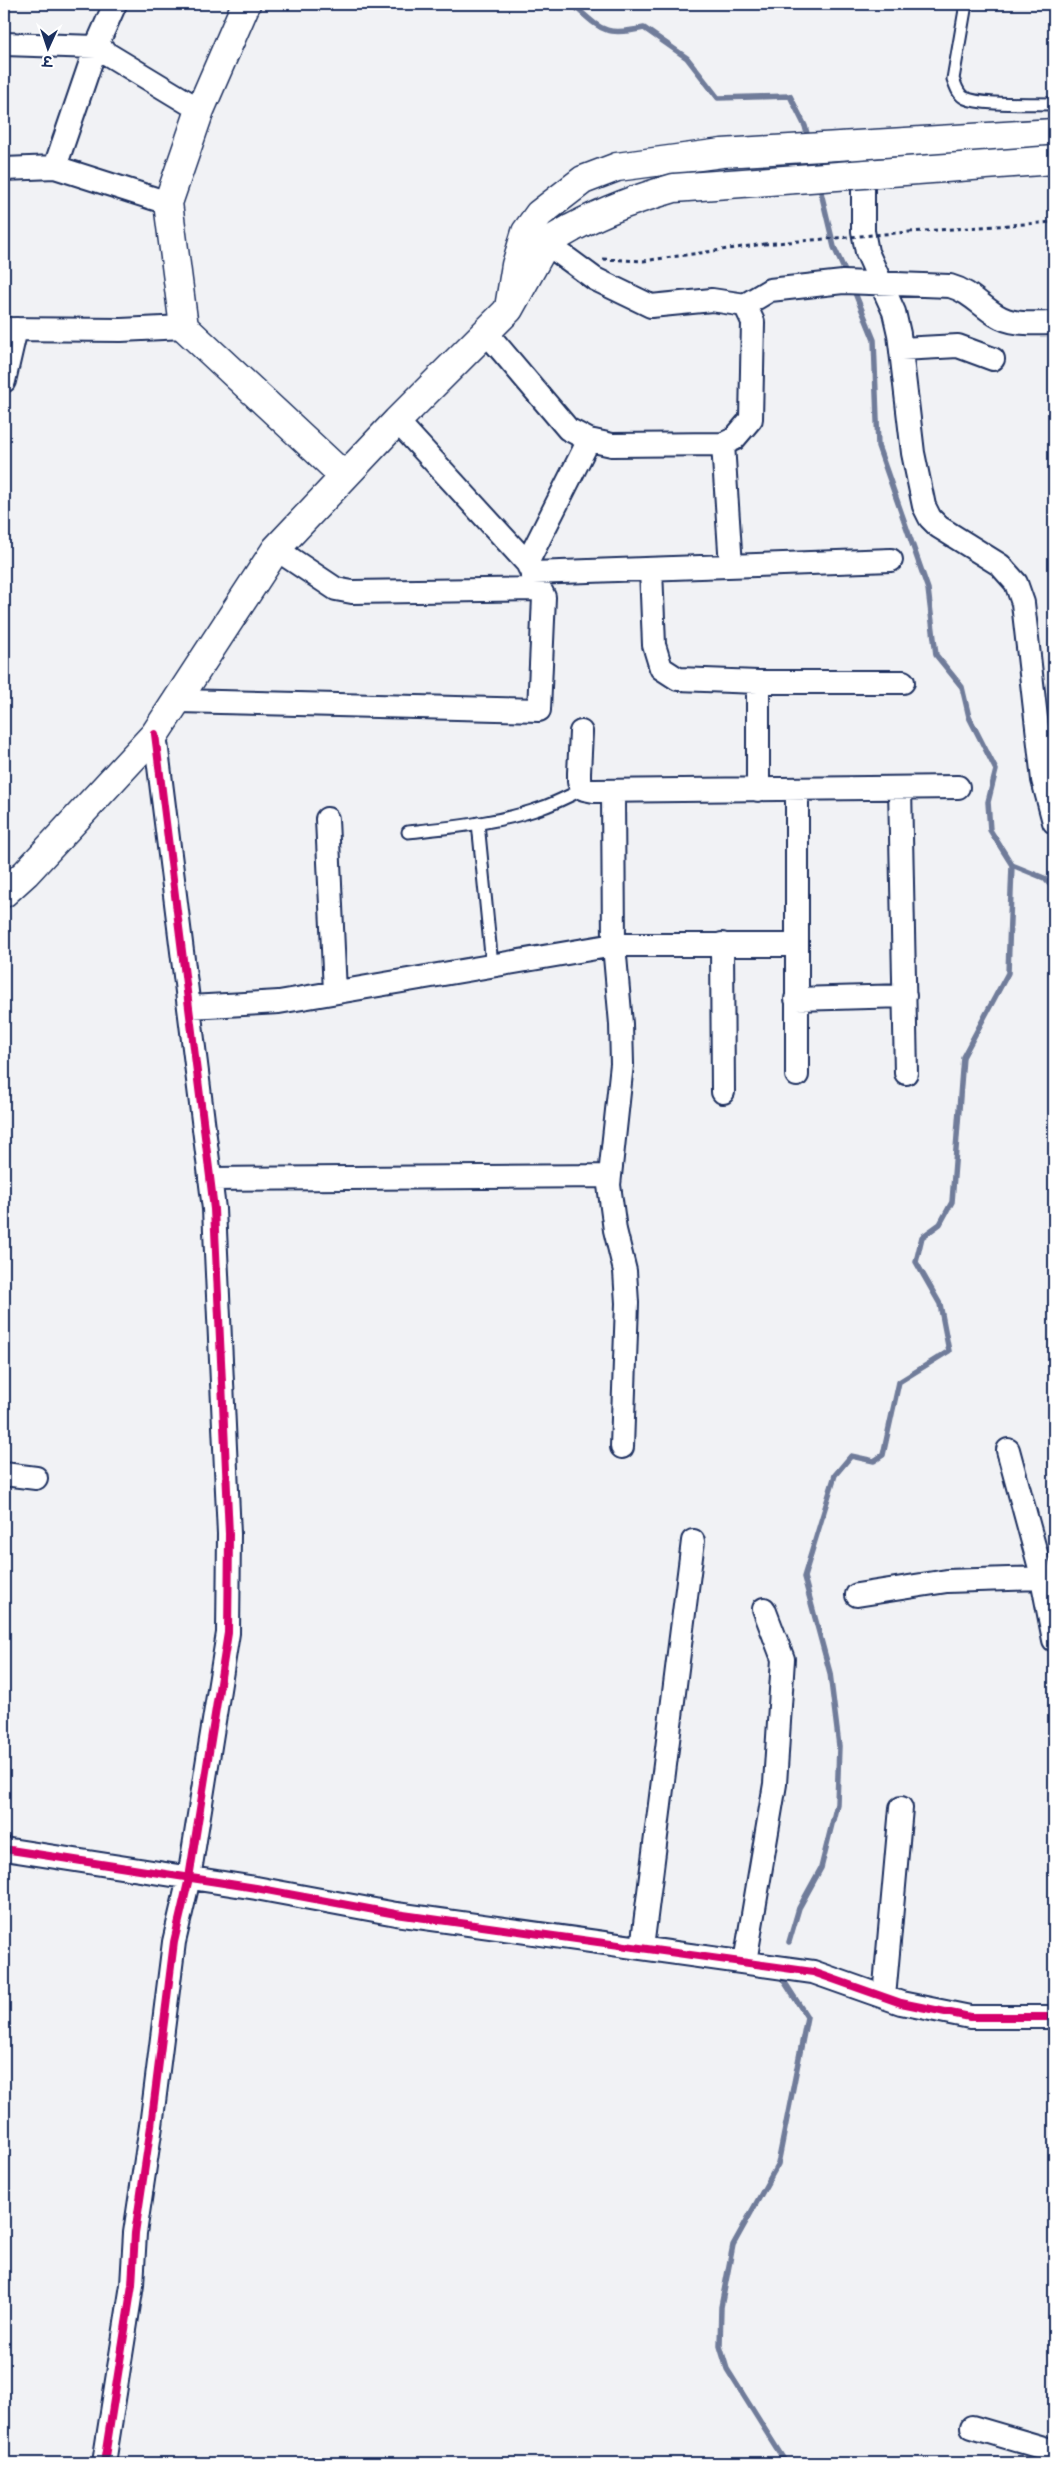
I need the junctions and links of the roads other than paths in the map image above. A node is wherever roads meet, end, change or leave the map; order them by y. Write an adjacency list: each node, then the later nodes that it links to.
1 (115, 4): 5 (street)
2 (246, 4): 7 (main road)
3 (966, 4): 6 (lane)
4 (4, 44): 5 (street)
5 (96, 47): 7 (street); 11 (street)
6 (1054, 104)
7 (200, 110): 13 (main road)
8 (1054, 133): 9 (main road)
9 (863, 145): 15 (street); 17 (main road)
10 (1054, 160): 14 (main road, bridge)
11 (55, 167): 12 (street); 13 (street)
12 (4, 170)
13 (168, 203): 19 (main road)
14 (546, 243): 16 (street); 17 (main road)
15 (883, 286): 16 (street); 18 (street); 22 (street)
16 (746, 304): 27 (street)
17 (509, 309): 21 (main road)
18 (1054, 323)
19 (184, 327): 20 (street); 28 (main road)
20 (10, 329): 24 (street)
21 (485, 331): 25 (main road); 26 (street)
22 (901, 349): 23 (street); 46 (street)
23 (993, 359)
24 (4, 381)
25 (397, 421): 28 (main road); 33 (street)
26 (589, 440): 27 (street); 33 (street)
27 (723, 444): 31 (street)
28 (344, 476): 29 (main road)
29 (276, 549): 33 (street); 36 (main road)
30 (891, 560): 31 (street)
31 (731, 566): 32 (street)
32 (651, 569): 33 (street); 34 (street)
33 (533, 575): 36 (street)
34 (758, 682): 35 (street); 42 (street)
35 (903, 682)
36 (178, 701): 38 (main road)
37 (581, 732): 41 (street)
38 (155, 734): 49 (main road); 57 (street)
39 (958, 787): 40 (street)
40 (900, 788): 43 (street); 55 (street)
41 (584, 789): 44 (street); 47 (lane)
42 (758, 790): 43 (street); 44 (street)
43 (797, 790): 52 (street)
44 (613, 793): 51 (street)
45 (327, 819): 54 (street)
46 (1054, 822)
47 (478, 823): 48 (lane); 53 (lane)
48 (408, 832)
49 (4, 893)
50 (722, 944): 51 (street); 52 (street); 60 (street)
51 (614, 945): 53 (street); 61 (street)
52 (796, 945): 56 (street)
53 (492, 965): 54 (street)
54 (335, 992): 57 (street)
55 (905, 996): 56 (street); 58 (street)
56 (796, 999): 59 (street)
57 (190, 1007): 62 (street)
58 (906, 1073)
59 (797, 1075)
60 (723, 1092)
61 (610, 1176): 62 (street); 63 (street)
62 (210, 1179): 74 (street)
63 (622, 1447)
64 (1008, 1450): 68 (street)
65 (4, 1474): 66 (street)
66 (36, 1478)
67 (693, 1541): 75 (street)
68 (1042, 1578): 69 (street); 71 (street)
69 (857, 1594)
70 (764, 1608): 76 (street)
71 (1054, 1640)
72 (901, 1808): 77 (street)
73 (4, 1848): 74 (street)
74 (189, 1878): 75 (street); 81 (street)
75 (642, 1948): 76 (street)
76 (745, 1962): 77 (street)
77 (884, 1997): 78 (street)
78 (1054, 2017)
79 (972, 2427): 80 (street)
80 (1054, 2451)
81 (104, 2463)

